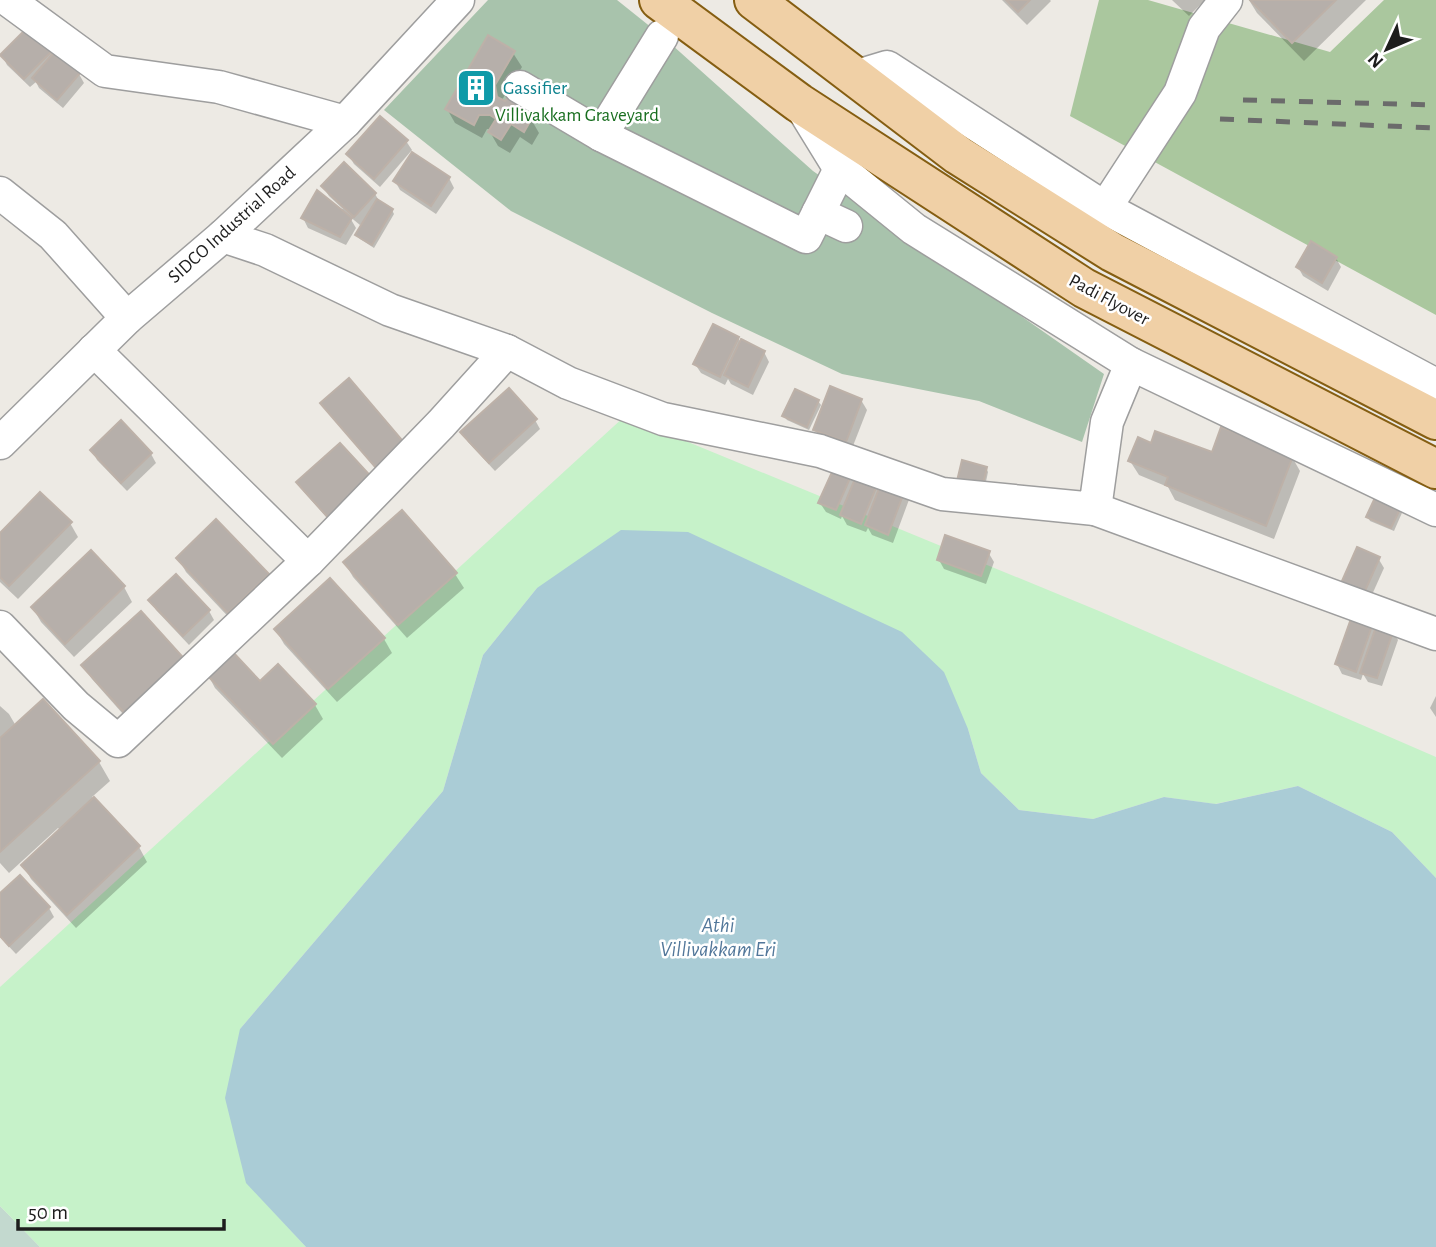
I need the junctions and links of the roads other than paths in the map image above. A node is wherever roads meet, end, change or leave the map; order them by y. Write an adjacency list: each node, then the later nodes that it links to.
1 (8, 0): 9 (street)
2 (458, 0): 9 (street, SIDCO Industrial Road)
3 (1226, 0): 13 (street)
4 (760, 1): 6 (main road)
5 (661, 18): 8 (main road, Padi Flyover); 10 (street)
6 (854, 77): 13 (street); 20 (main road)
7 (520, 87): 10 (street)
8 (799, 103): 11 (street); 22 (main road, Padi Flyover)
9 (345, 122): 14 (street, SIDCO Industrial Road)
10 (601, 135): 11 (street)
11 (840, 169): 18 (street)
12 (0, 193): 15 (street)
13 (1105, 208): 19 (street)
14 (223, 236): 15 (street, SIDCO Industrial Road); 17 (street)
15 (127, 318): 16 (street, SIDCO Industrial Road)
16 (94, 350): 21 (street, SIDCO Industrial Road); 25 (street)
17 (507, 351): 23 (street); 25 (street)
18 (1131, 364): 23 (street); 24 (street)
19 (1436, 385)
20 (1436, 420)
21 (0, 443)
22 (1436, 469)
23 (1095, 509): 27 (street)
24 (1436, 510)
25 (308, 561): 26 (street)
26 (0, 627)
27 (1436, 634)

